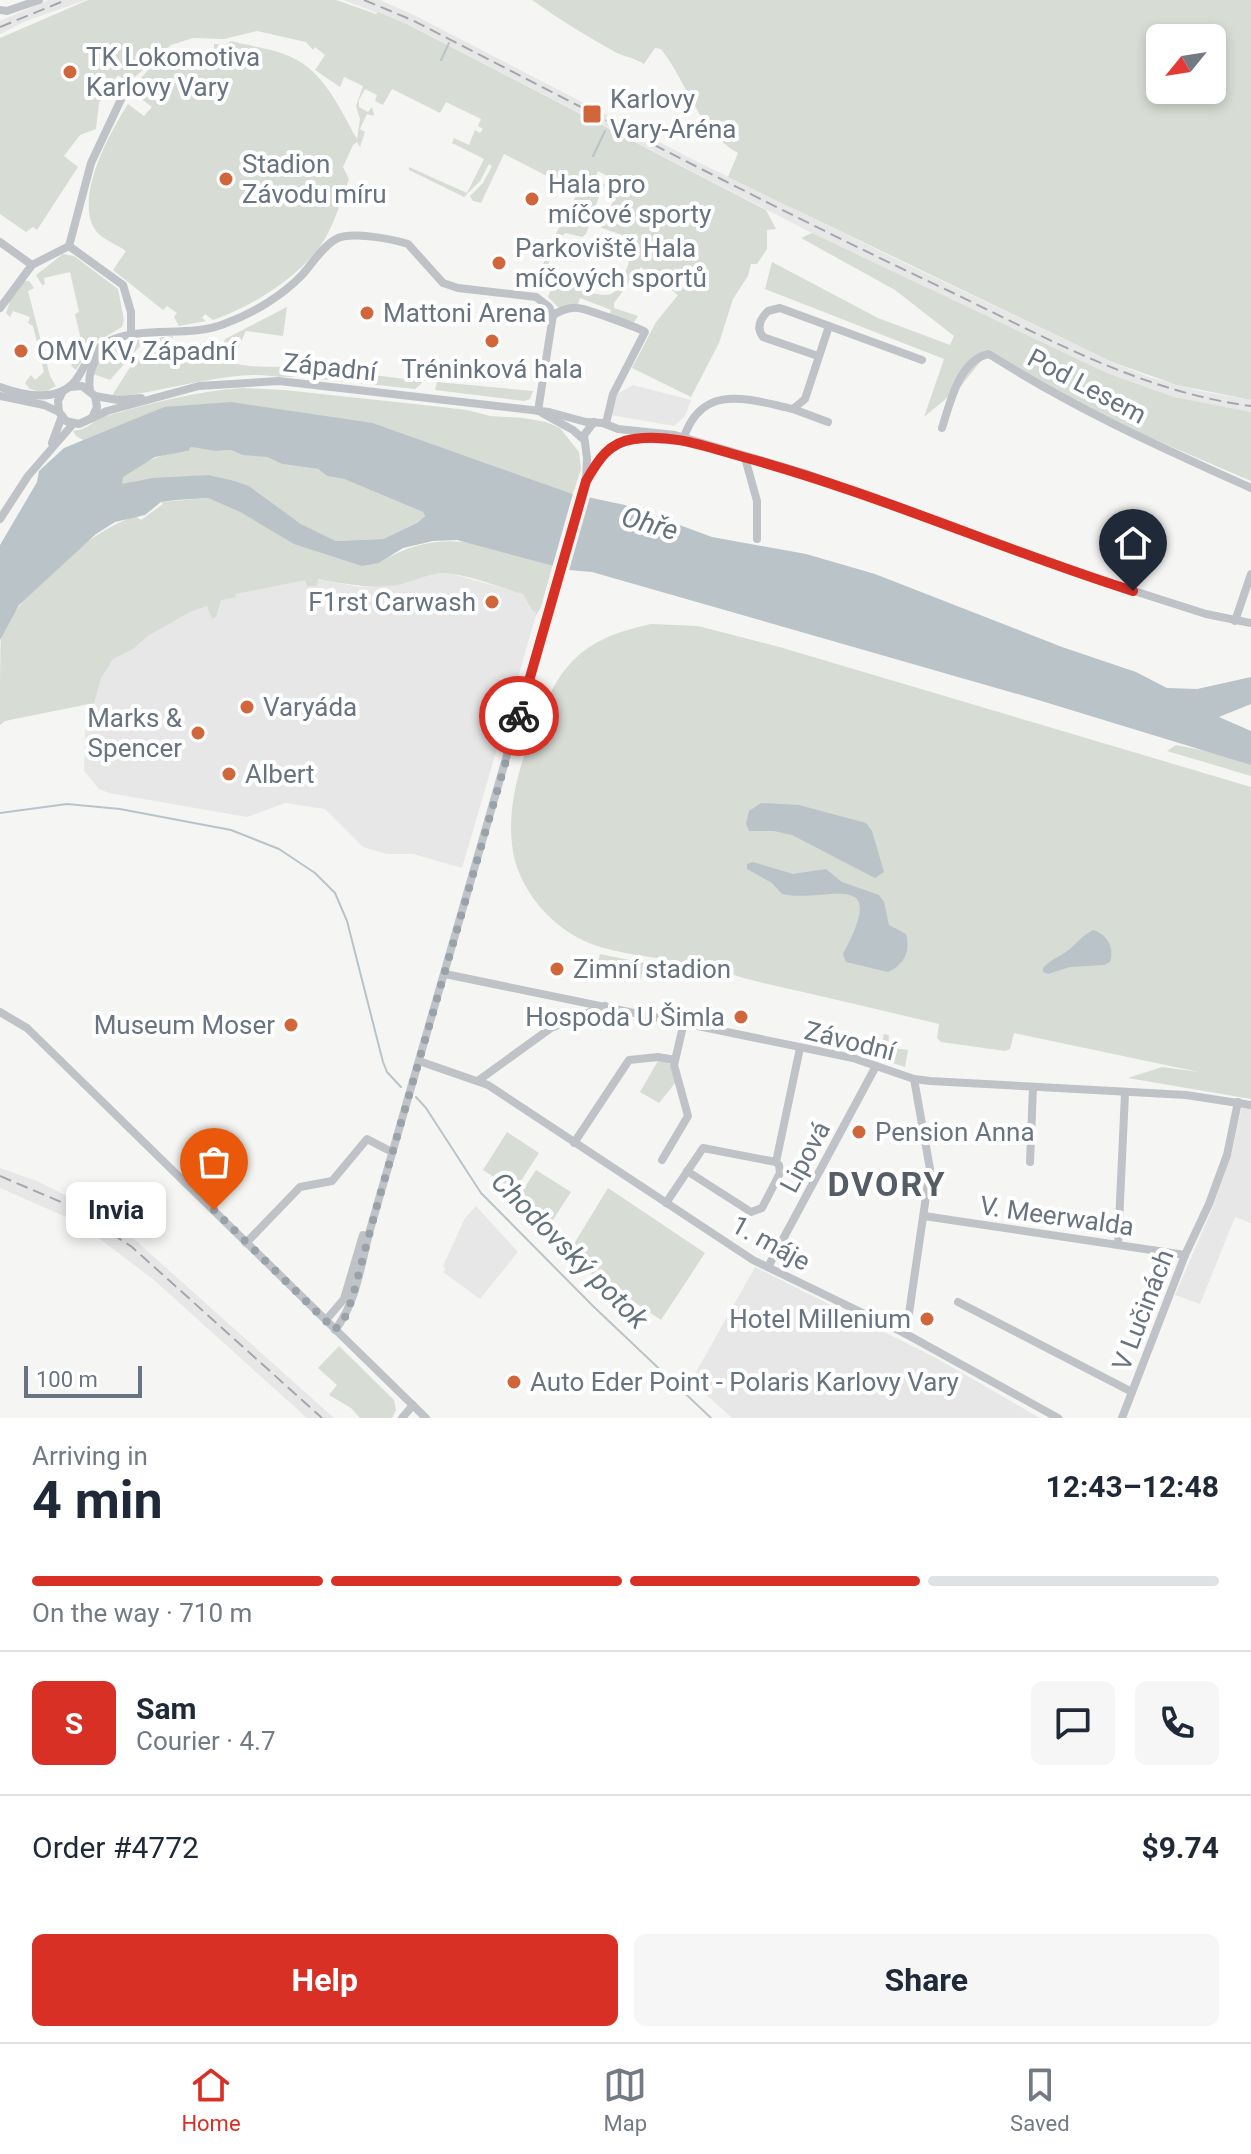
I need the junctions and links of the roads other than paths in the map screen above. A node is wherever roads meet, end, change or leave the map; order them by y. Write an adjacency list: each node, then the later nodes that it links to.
1 (39, 0): 2 (street)
2 (0, 10)
3 (124, 93): 5 (street)
4 (0, 242): 6 (street)
5 (69, 246): 6 (street); 12 (street)
6 (32, 265): 7 (street)
7 (0, 308)
8 (553, 315): 11 (street); 12 (street); 21 (street)
9 (653, 325): 11 (street)
10 (829, 326): 13 (street); 13 (street); 14 (street)
11 (645, 332): 27 (street)
12 (130, 335): 16 (street); 17 (street)
13 (818, 356): 20 (street)
14 (922, 360)
15 (0, 387): 16 (street, Západní)
16 (66, 390): 17 (street, Západní); 22 (street)
17 (92, 393): 18 (street, Západní); 23 (street)
18 (166, 394): 21 (street, Západní); 23 (street, Západní)
19 (0, 396): 22 (street)
20 (793, 409): 25 (street); 29 (street)
21 (538, 411): 24 (street, Západní); 30 (street, Západní)
22 (60, 414): 26 (street); 31 (street)
23 (91, 419): 26 (street, Západní)
24 (594, 422): 27 (street); 30 (street)
25 (828, 422)
26 (73, 424): 31 (street)
27 (608, 425): 29 (street); 32 (street)
28 (942, 428): 35 (street, Pod Lesem)
29 (683, 440): 32 (street); 33 (street)
30 (584, 442): 32 (street); 34 (street)
31 (51, 447): 36 (street)
32 (609, 450): 34 (street)
33 (745, 458): 37 (street); 39 (street)
34 (586, 481): 41 (street)
35 (1251, 488)
36 (0, 519)
37 (757, 539)
38 (1251, 574): 39 (street)
39 (1235, 621): 40 (street)
40 (1251, 623)
41 (445, 974): 42 (street, Závodní); 47 (street)
42 (605, 1006): 44 (street, Závodní); 50 (street)
43 (0, 1012): 64 (street)
44 (684, 1022): 45 (street, Závodní); 46 (street)
45 (800, 1048): 48 (street, Závodní); 58 (street)
46 (675, 1060): 55 (street); 57 (street)
47 (419, 1061): 50 (street, 1. máje); 56 (street)
48 (876, 1066): 49 (street, Závodní); 67 (street, Lipová)
49 (914, 1079): 51 (street, Závodní); 63 (street)
50 (479, 1080): 55 (street, 1. máje)
51 (1033, 1087): 52 (street, Závodní); 59 (street)
52 (1125, 1093): 53 (street, Závodní); 65 (street)
53 (1238, 1102): 54 (street, Závodní); 66 (street, V Lučinách)
54 (1251, 1105)
55 (574, 1143): 61 (street, 1. máje)
56 (392, 1152): 62 (street); 64 (street)
57 (662, 1160)
58 (776, 1162): 60 (street); 60 (street)
59 (1030, 1162)
60 (687, 1171): 61 (street)
61 (666, 1203): 67 (street, 1. máje)
62 (376, 1209): 69 (street); 70 (street)
63 (924, 1216): 65 (street, V. Meerwalda); 71 (street)
64 (246, 1243): 69 (street)
65 (1118, 1245): 66 (street, V. Meerwalda)
66 (1185, 1255): 72 (street, V Lučinách)
67 (768, 1267): 71 (street, 1. máje)
68 (958, 1302): 72 (street, V Lučinách)
69 (326, 1320): 70 (street)
70 (335, 1330): 73 (street)
71 (906, 1334): 76 (street, 1. máje)
72 (1132, 1392): 77 (street)
73 (413, 1405): 74 (street); 75 (street)
74 (402, 1418)
75 (426, 1418)
76 (1058, 1418)
77 (1122, 1418)

